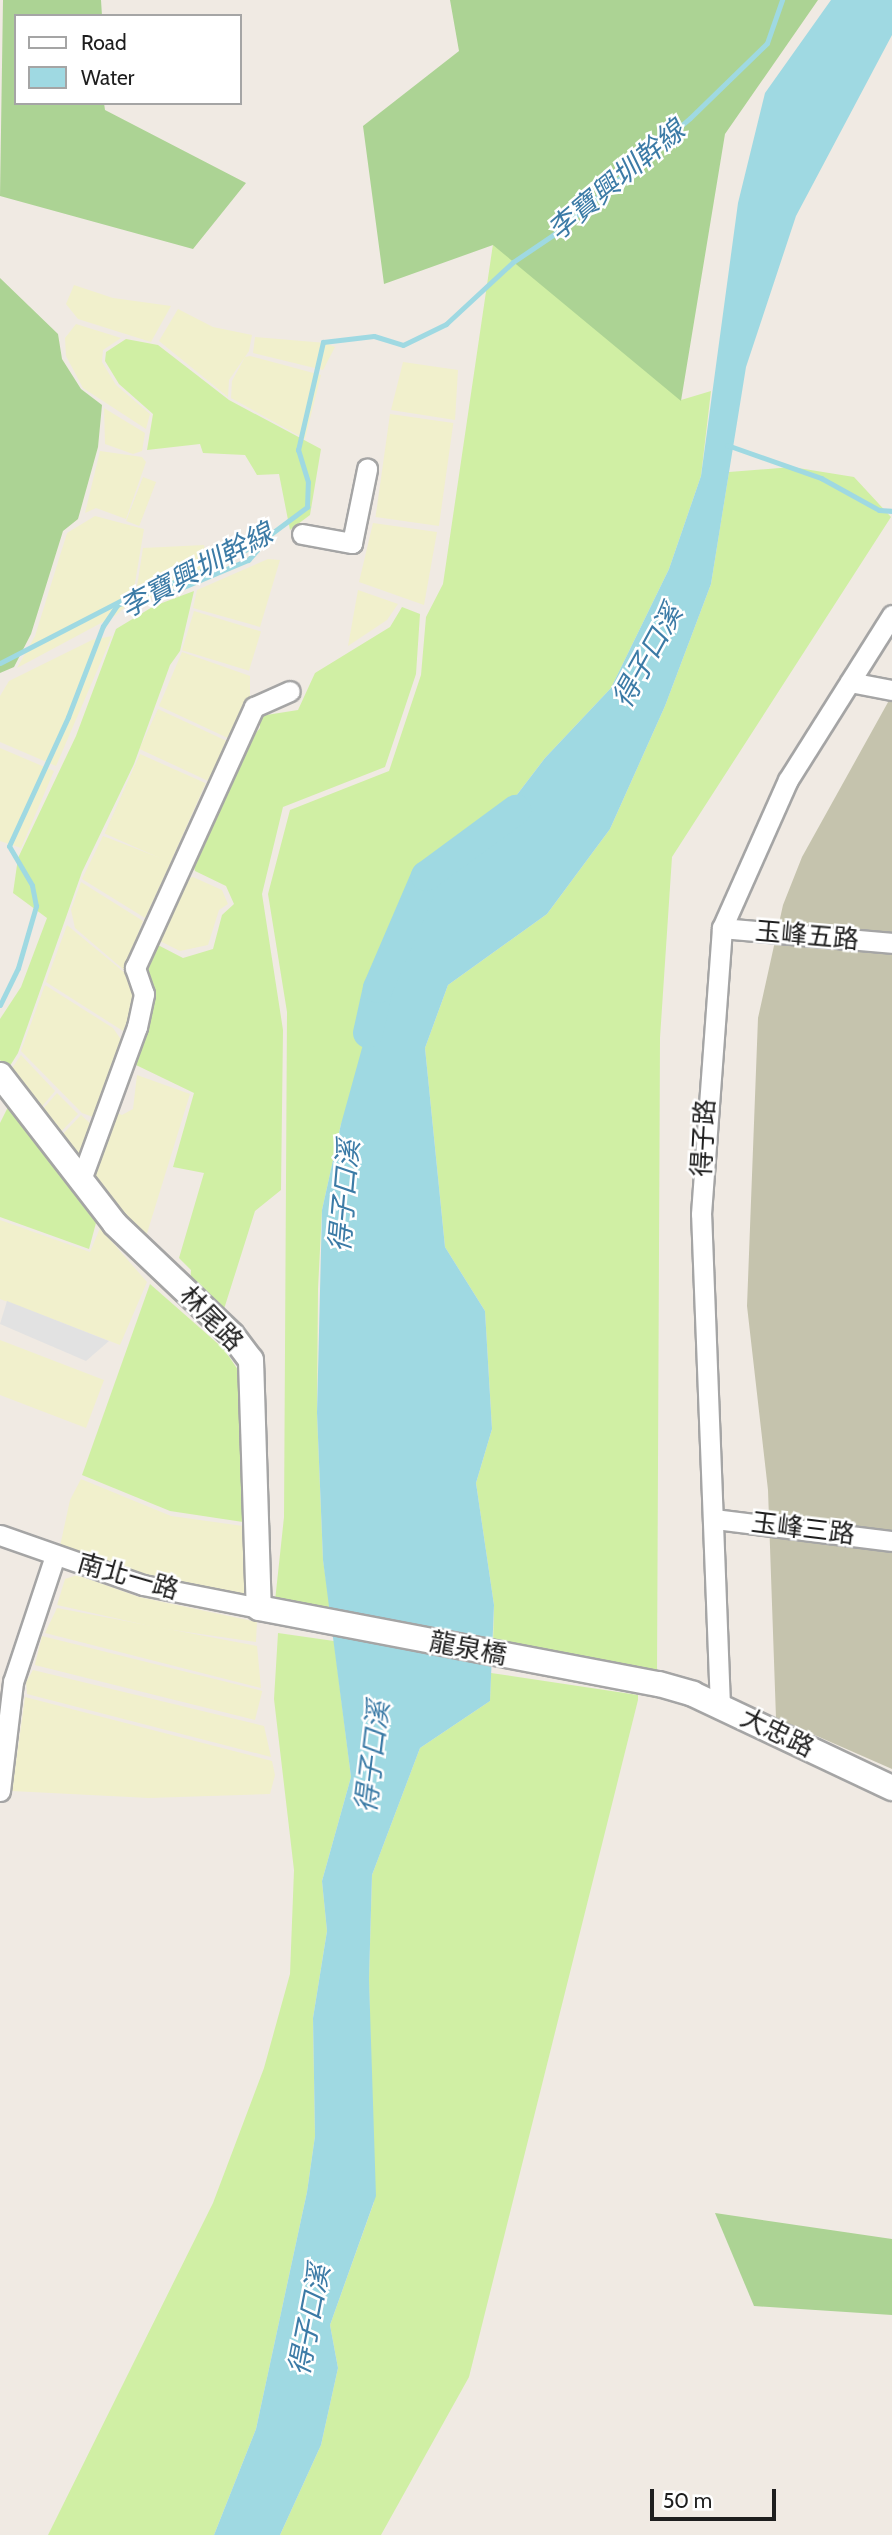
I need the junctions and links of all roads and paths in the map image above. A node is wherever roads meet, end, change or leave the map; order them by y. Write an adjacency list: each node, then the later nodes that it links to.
1 (367, 469): 2 (street)
2 (302, 534)
3 (892, 615): 4 (street, 得子路)
4 (850, 682): 5 (street); 7 (street, 得子路)
5 (892, 690)
6 (290, 691): 10 (street)
7 (722, 928): 8 (street, 玉峰五路); 11 (street, 得子路)
8 (892, 943)
9 (2, 1084): 10 (street, 林尾路)
10 (82, 1177): 15 (street, 林尾路)
11 (715, 1520): 13 (street, 玉峰三路); 17 (street, 得子路)
12 (0, 1535): 14 (street, 南北一路)
13 (892, 1541)
14 (55, 1556): 15 (street, 南北一路); 19 (street)
15 (268, 1611): 16 (street, 龍泉橋)
16 (659, 1684): 17 (street, 大忠路)
17 (720, 1706): 18 (street, 大忠路)
18 (892, 1788)
19 (0, 1791)

